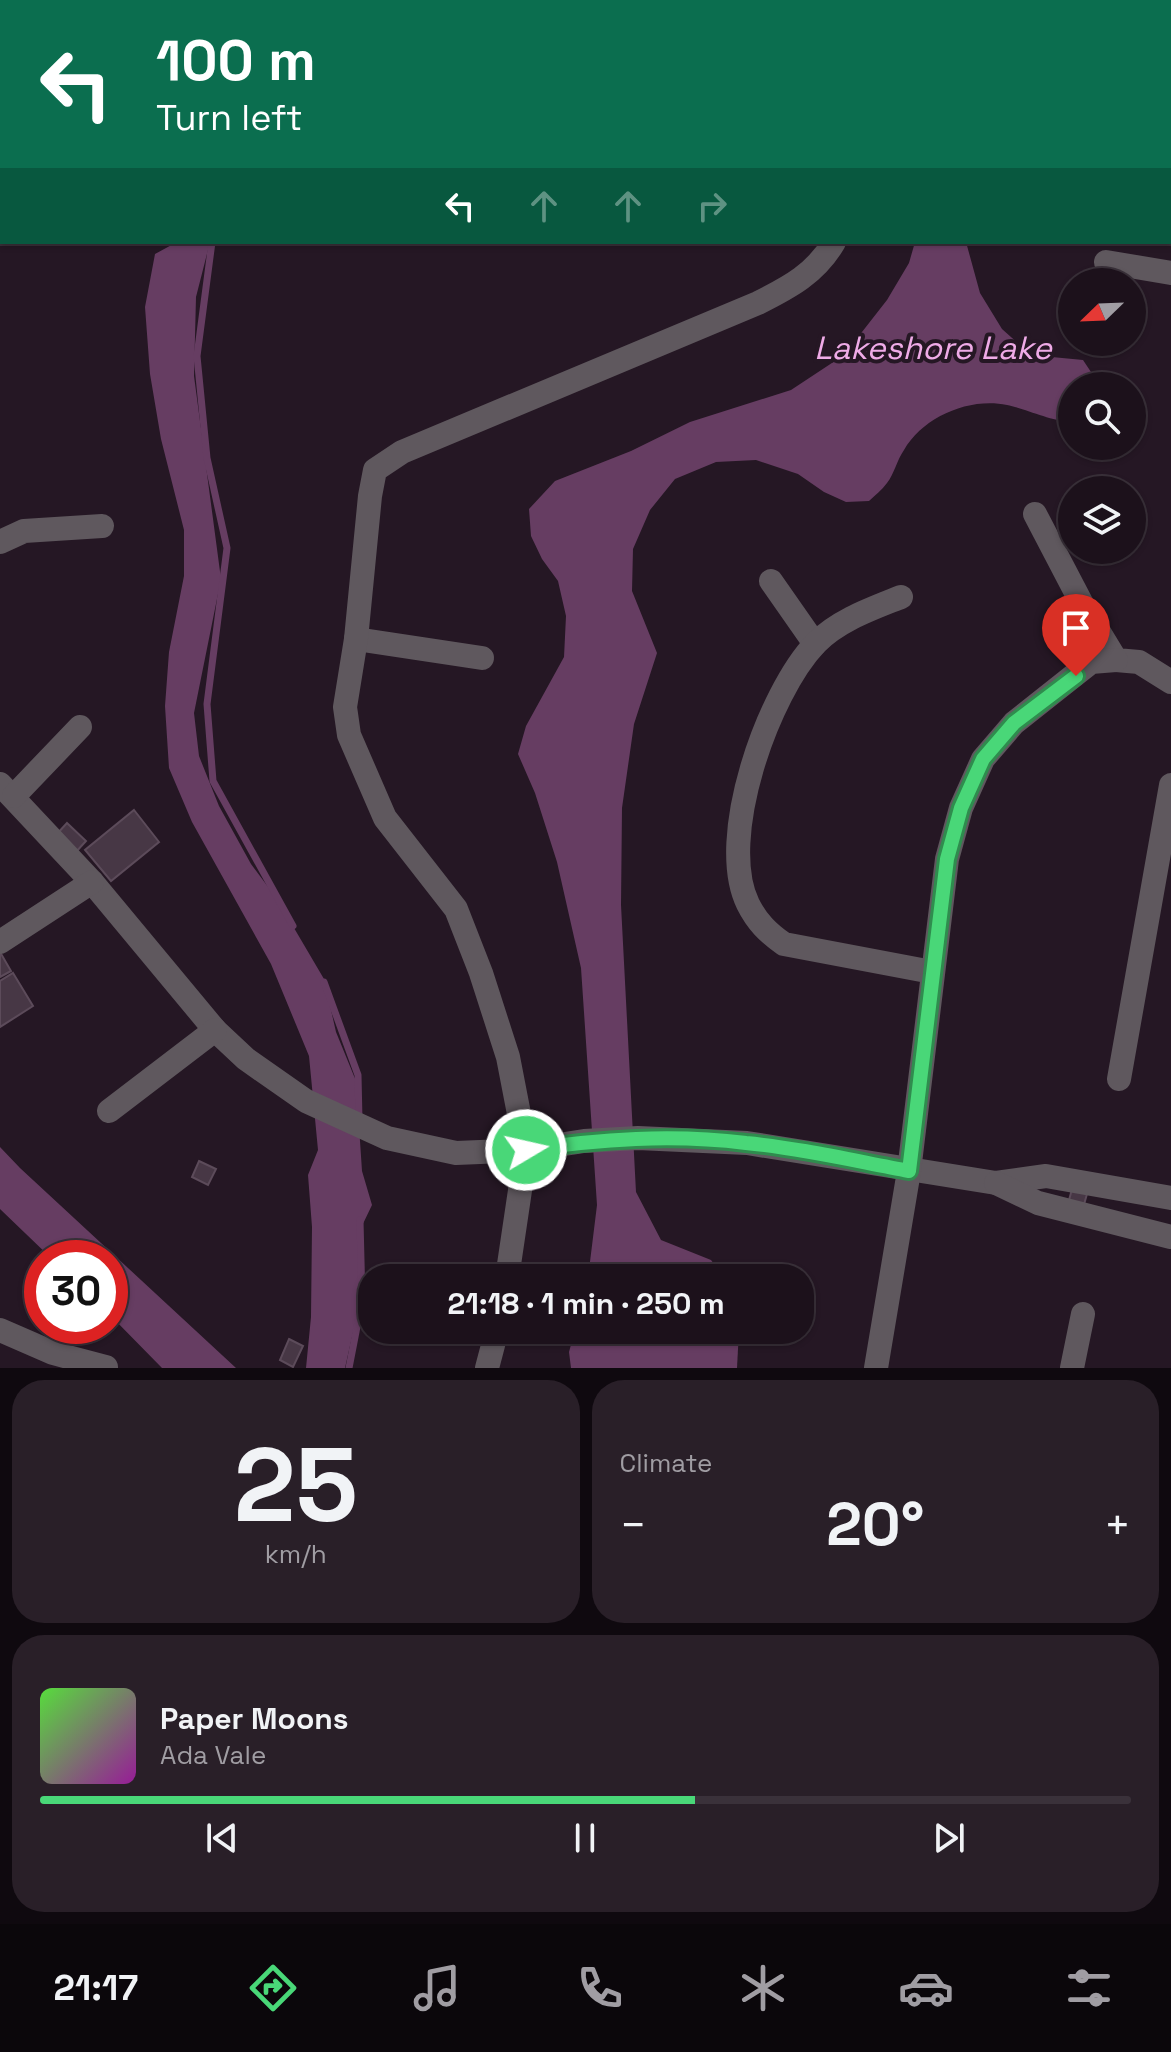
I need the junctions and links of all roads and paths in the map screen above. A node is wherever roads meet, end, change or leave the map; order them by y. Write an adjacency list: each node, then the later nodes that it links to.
1 (833, 244): 9 (street)
2 (1106, 262): 3 (street)
3 (1171, 273)
4 (1035, 514): 12 (street)
5 (102, 526): 6 (street)
6 (0, 542)
7 (771, 581): 10 (street)
8 (901, 597): 10 (street)
9 (356, 639): 11 (street); 23 (street)
10 (815, 644): 19 (street)
11 (482, 658)
12 (1116, 660): 13 (street); 19 (street)
13 (1171, 682)
14 (80, 727): 16 (street)
15 (1171, 785): 21 (street)
16 (7, 790): 17 (street)
17 (92, 882): 18 (street); 20 (street)
18 (0, 942)
19 (932, 972): 24 (street)
20 (215, 1030): 22 (street); 23 (street)
21 (1119, 1079)
22 (109, 1111)
23 (526, 1150): 24 (street); 28 (street)
24 (909, 1171): 25 (street); 34 (street)
25 (996, 1183): 26 (street); 27 (street)
26 (1171, 1198)
27 (1171, 1237)
28 (509, 1264)
29 (1083, 1314): 35 (street)
30 (0, 1330): 32 (street)
31 (493, 1344): 33 (street)
32 (106, 1367)
33 (487, 1368)
34 (876, 1368)
35 (1072, 1368)

